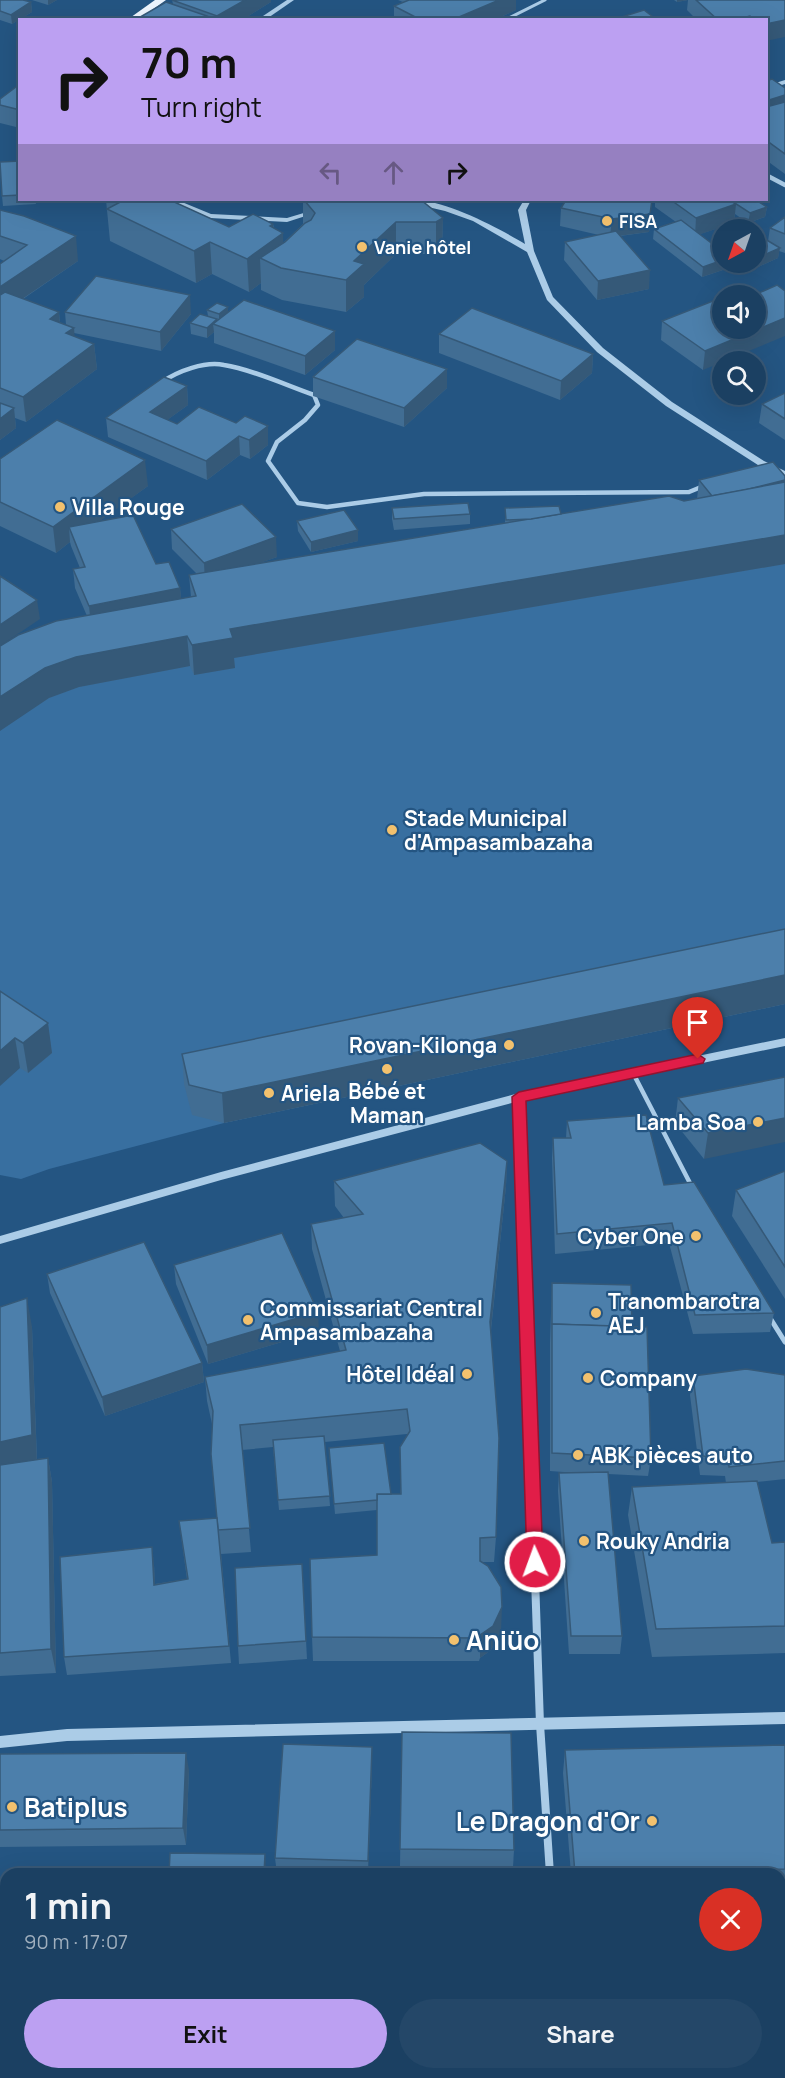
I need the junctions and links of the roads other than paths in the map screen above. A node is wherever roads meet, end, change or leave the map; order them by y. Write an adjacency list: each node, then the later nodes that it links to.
1 (161, 0): 4 (main road)
2 (291, 0): 5 (street)
3 (545, 0): 6 (lane)
4 (134, 18)
5 (263, 18)
6 (509, 18)
7 (785, 82): 8 (street)
8 (768, 87)
9 (768, 176): 10 (street)
10 (785, 185)
11 (174, 201): 14 (street)
12 (526, 201): 15 (street)
13 (407, 203): 15 (street)
14 (330, 207)
15 (530, 251): 17 (street)
16 (157, 385): 20 (street)
17 (761, 464): 18 (street); 19 (street)
18 (751, 468)
19 (785, 474)
20 (710, 484)
21 (785, 1042): 22 (street)
22 (633, 1073): 23 (street); 24 (lane)
23 (519, 1097): 25 (street); 29 (street)
24 (698, 1197)
25 (0, 1240)
26 (767, 1313): 27 (lane)
27 (785, 1342)
28 (785, 1718): 29 (street)
29 (540, 1724): 30 (street); 31 (street)
30 (0, 1742)
31 (550, 1868)

